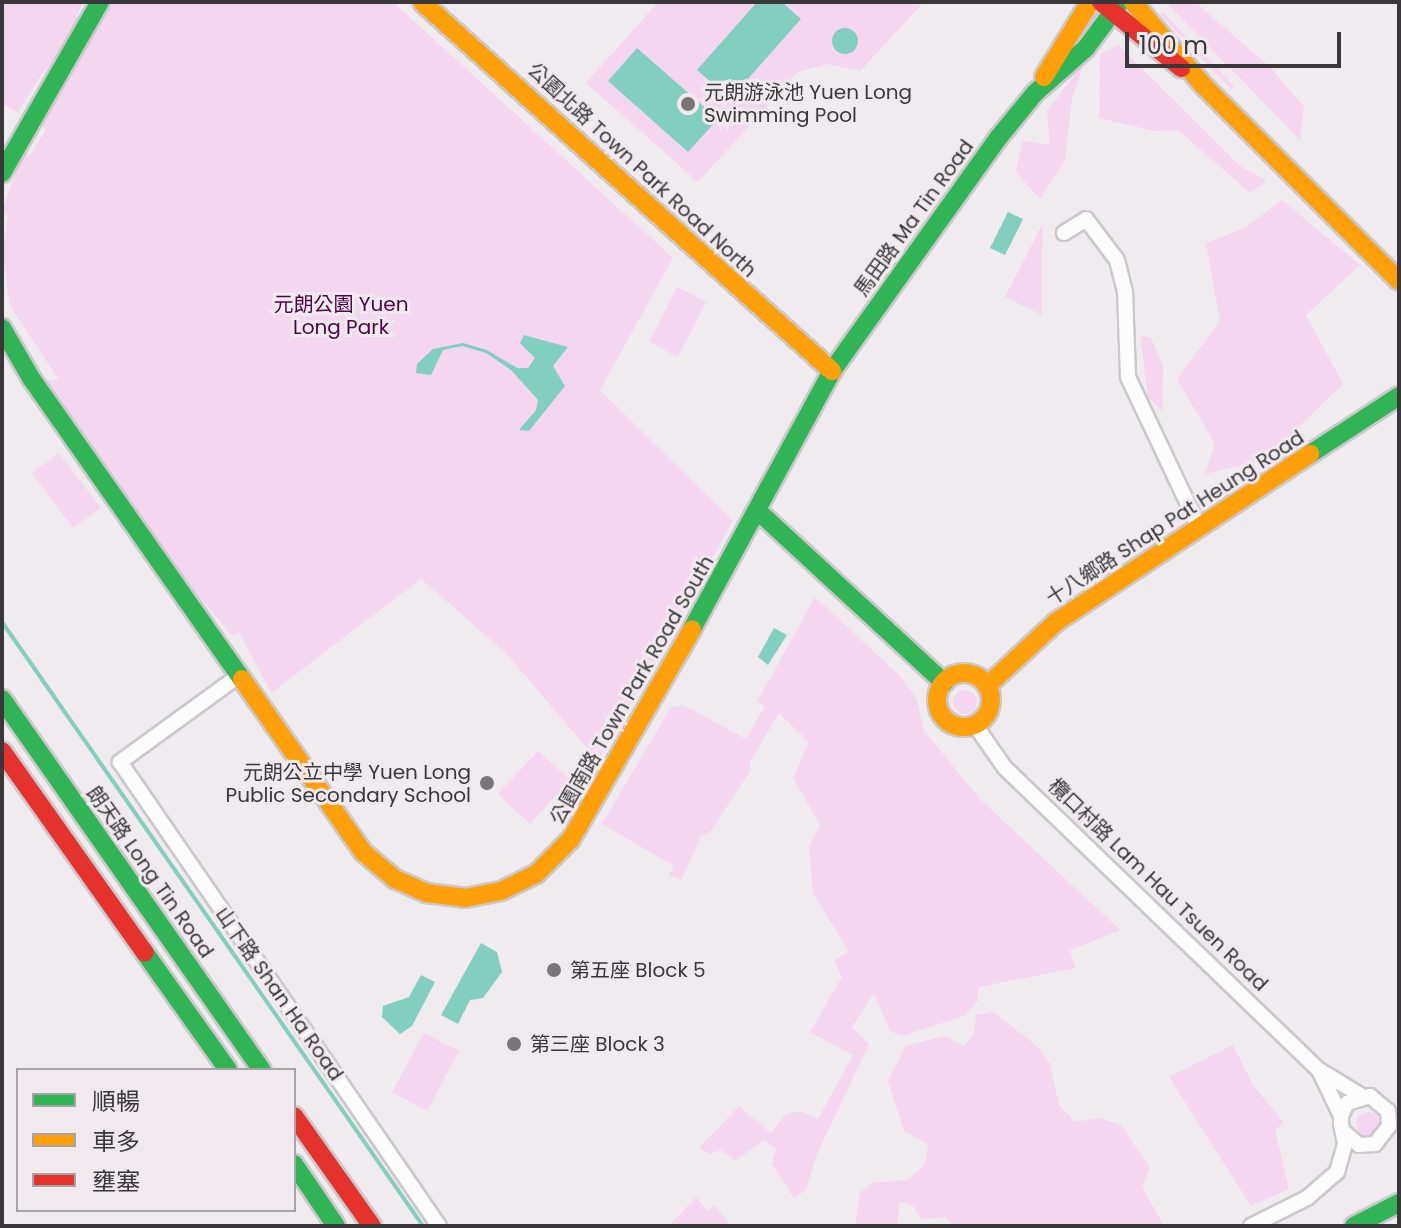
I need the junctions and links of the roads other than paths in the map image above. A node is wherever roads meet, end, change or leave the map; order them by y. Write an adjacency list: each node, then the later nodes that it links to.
1 (100, 2): 8 (main road)
2 (422, 2): 12 (main road, 公園北路 Town Park Road North)
3 (1090, 2): 7 (main road, 馬田路 Ma Tin Road)
4 (1133, 2): 6 (main road)
5 (1111, 6): 6 (main road); 7 (main road, 馬田路 Ma Tin Road)
6 (1203, 85): 10 (main road)
7 (1035, 93): 12 (main road, 馬田路 Ma Tin Road)
8 (2, 173)
9 (1064, 233): 15 (street)
10 (1399, 281)
11 (2, 328): 16 (main road)
12 (832, 371): 14 (main road, 公園南路 Town Park Road South)
13 (1398, 398): 15 (main road, 十八鄉路 Shap Pat Heung Road)
14 (759, 512): 16 (main road, 公園南路 Town Park Road South); 17 (main road)
15 (1199, 527): 18 (main road, 十八鄉路 Shap Pat Heung Road)
16 (237, 677): 36 (street, 山下路 Shan Ha Road)
17 (944, 683): 18 (main road); 20 (main road)
18 (987, 686): 20 (main road)
19 (2, 699): 23 (main road, 朗天路 Long Tin Road)
20 (975, 725): 24 (street, 欖口村路 Lam Hau Tsuen Road)
21 (2, 751): 22 (main road)
22 (227, 1068)
23 (261, 1068)
24 (1319, 1070): 25 (street, 欖口村路 Lam Hau Tsuen Road); 29 (street, 欖口村路 Lam Hau Tsuen Road)
25 (1362, 1096): 26 (street, 欖口村路 Lam Hau Tsuen Road); 29 (street)
26 (1384, 1104): 27 (street, 欖口村路 Lam Hau Tsuen Road); 31 (street)
27 (1399, 1110)
28 (296, 1119): 35 (main road)
29 (1342, 1124): 31 (street); 37 (street)
30 (1399, 1134): 31 (street)
31 (1381, 1139)
32 (296, 1167): 34 (main road)
33 (1399, 1203): 38 (main road)
34 (336, 1226)
35 (372, 1226)
36 (439, 1226)
37 (1251, 1226)
38 (1354, 1226)

